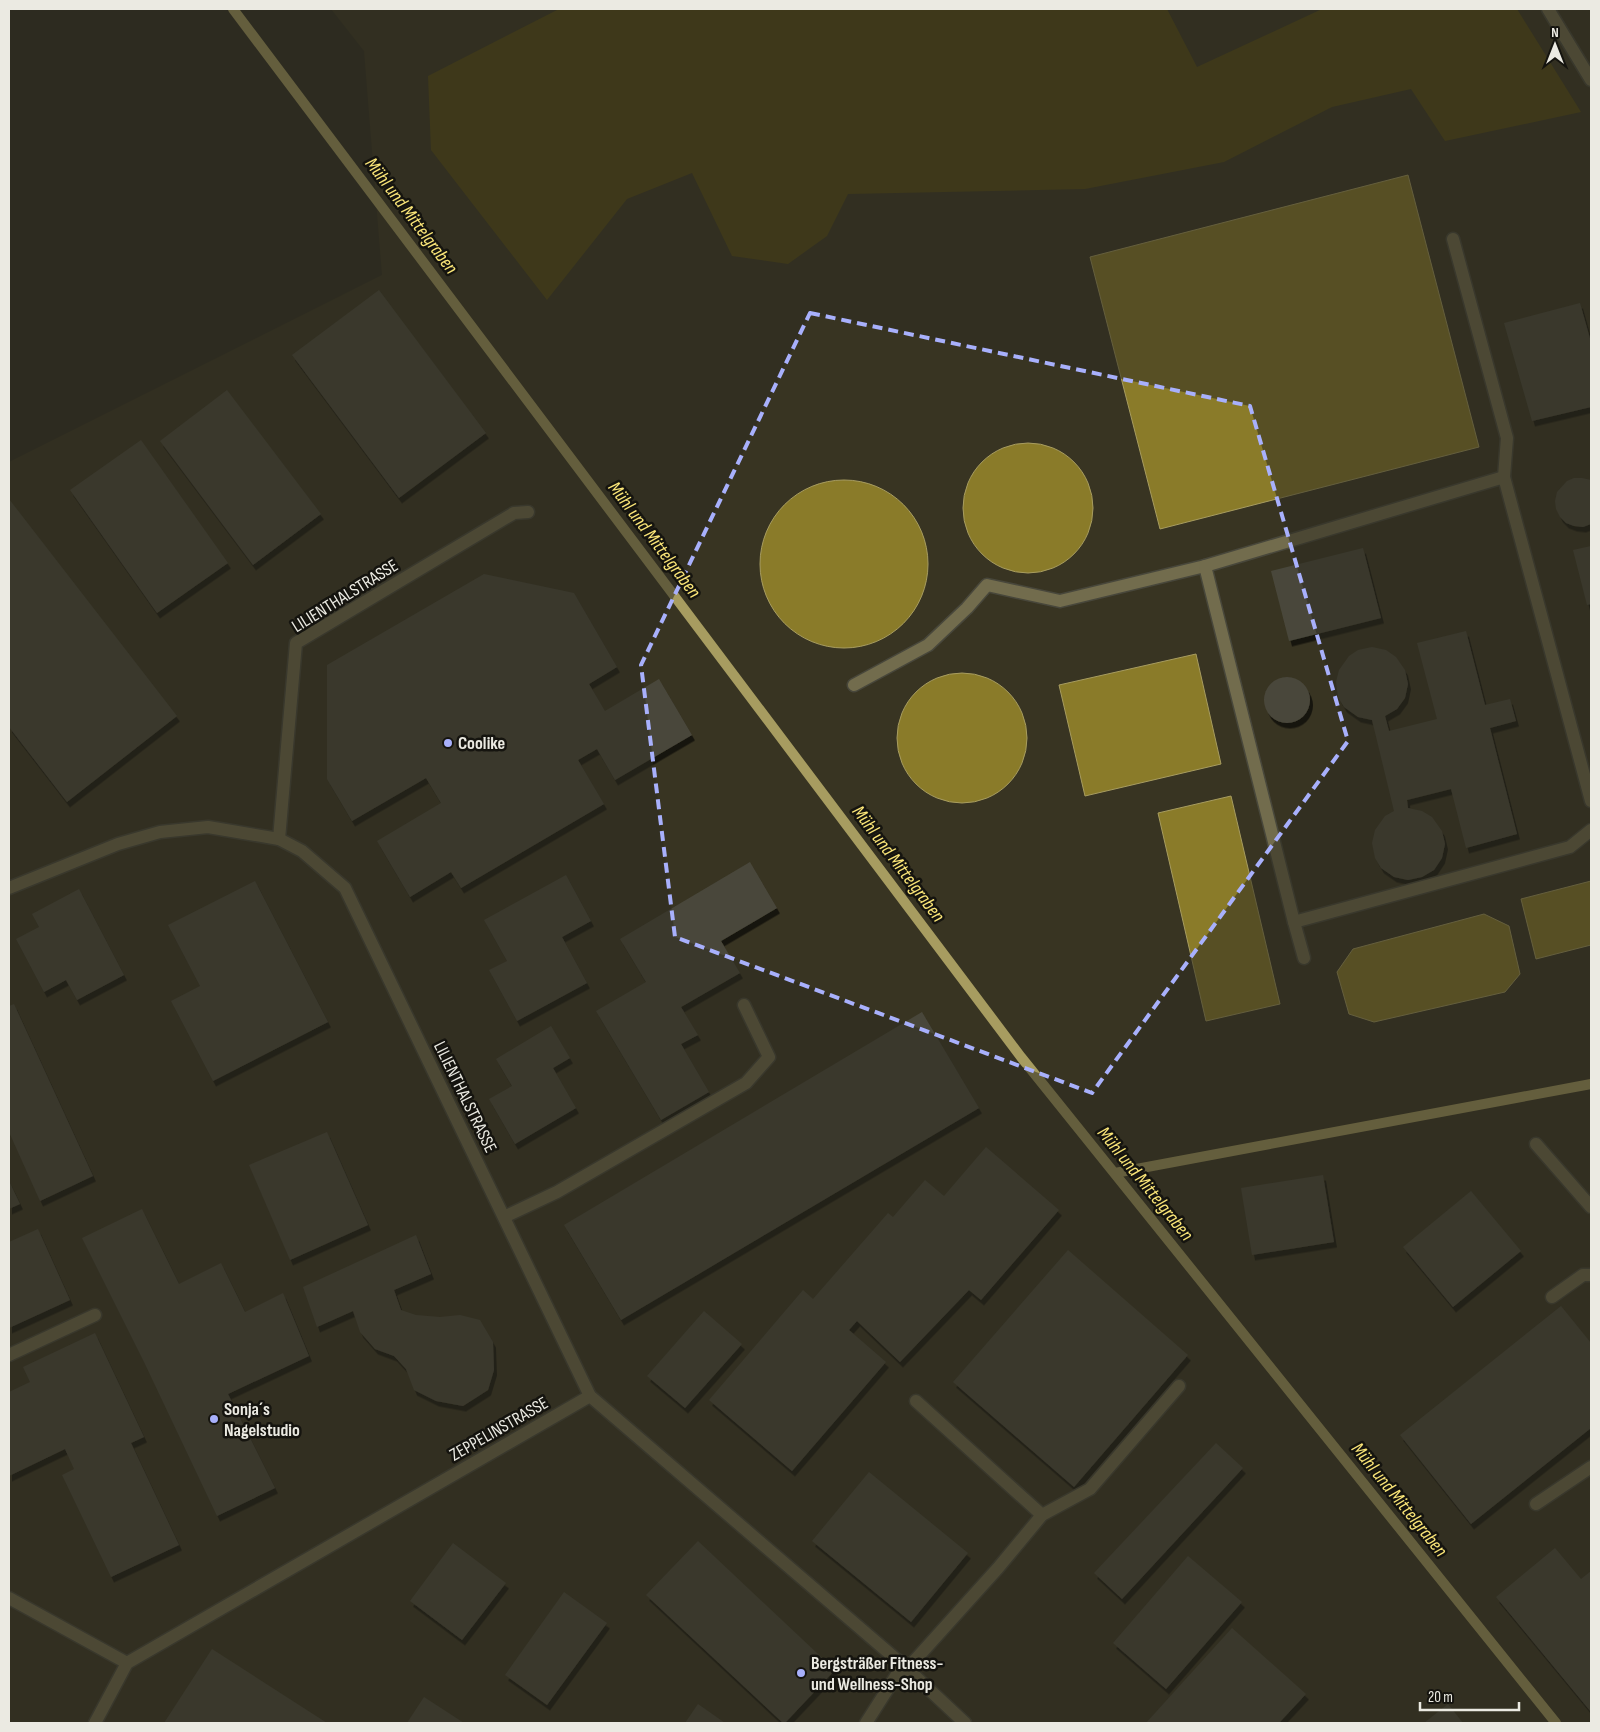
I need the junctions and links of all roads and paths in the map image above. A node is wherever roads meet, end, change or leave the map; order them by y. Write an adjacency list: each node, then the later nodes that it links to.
1 (1548, 9): 2 (street)
2 (1591, 80)
3 (1453, 239): 4 (street)
4 (1504, 476): 6 (street); 8 (street)
5 (528, 512): 10 (street, LILIENTHALSTRASSE)
6 (1205, 566): 7 (street); 12 (street)
7 (854, 685)
8 (1591, 801)
9 (1591, 830): 12 (street)
10 (279, 839): 11 (street, LILIENTHALSTRASSE); 17 (street, LILIENTHALSTRASSE)
11 (9, 888)
12 (1294, 922): 13 (street)
13 (1304, 958)
14 (744, 1005): 17 (street)
15 (1536, 1144): 16 (street)
16 (1591, 1207)
17 (504, 1217): 23 (street, LILIENTHALSTRASSE)
18 (1591, 1275): 19 (street)
19 (1552, 1297)
20 (96, 1315): 21 (street)
21 (9, 1355)
22 (1179, 1386): 27 (street)
23 (590, 1396): 29 (street, ZEPPELINSTRASSE); 30 (street)
24 (916, 1401): 27 (street)
25 (1591, 1467): 26 (street)
26 (1536, 1504)
27 (1042, 1515): 30 (street)
28 (9, 1598): 29 (street)
29 (127, 1663): 31 (street)
30 (905, 1667): 32 (street); 33 (street)
31 (95, 1723)
32 (866, 1723)
33 (965, 1723)

